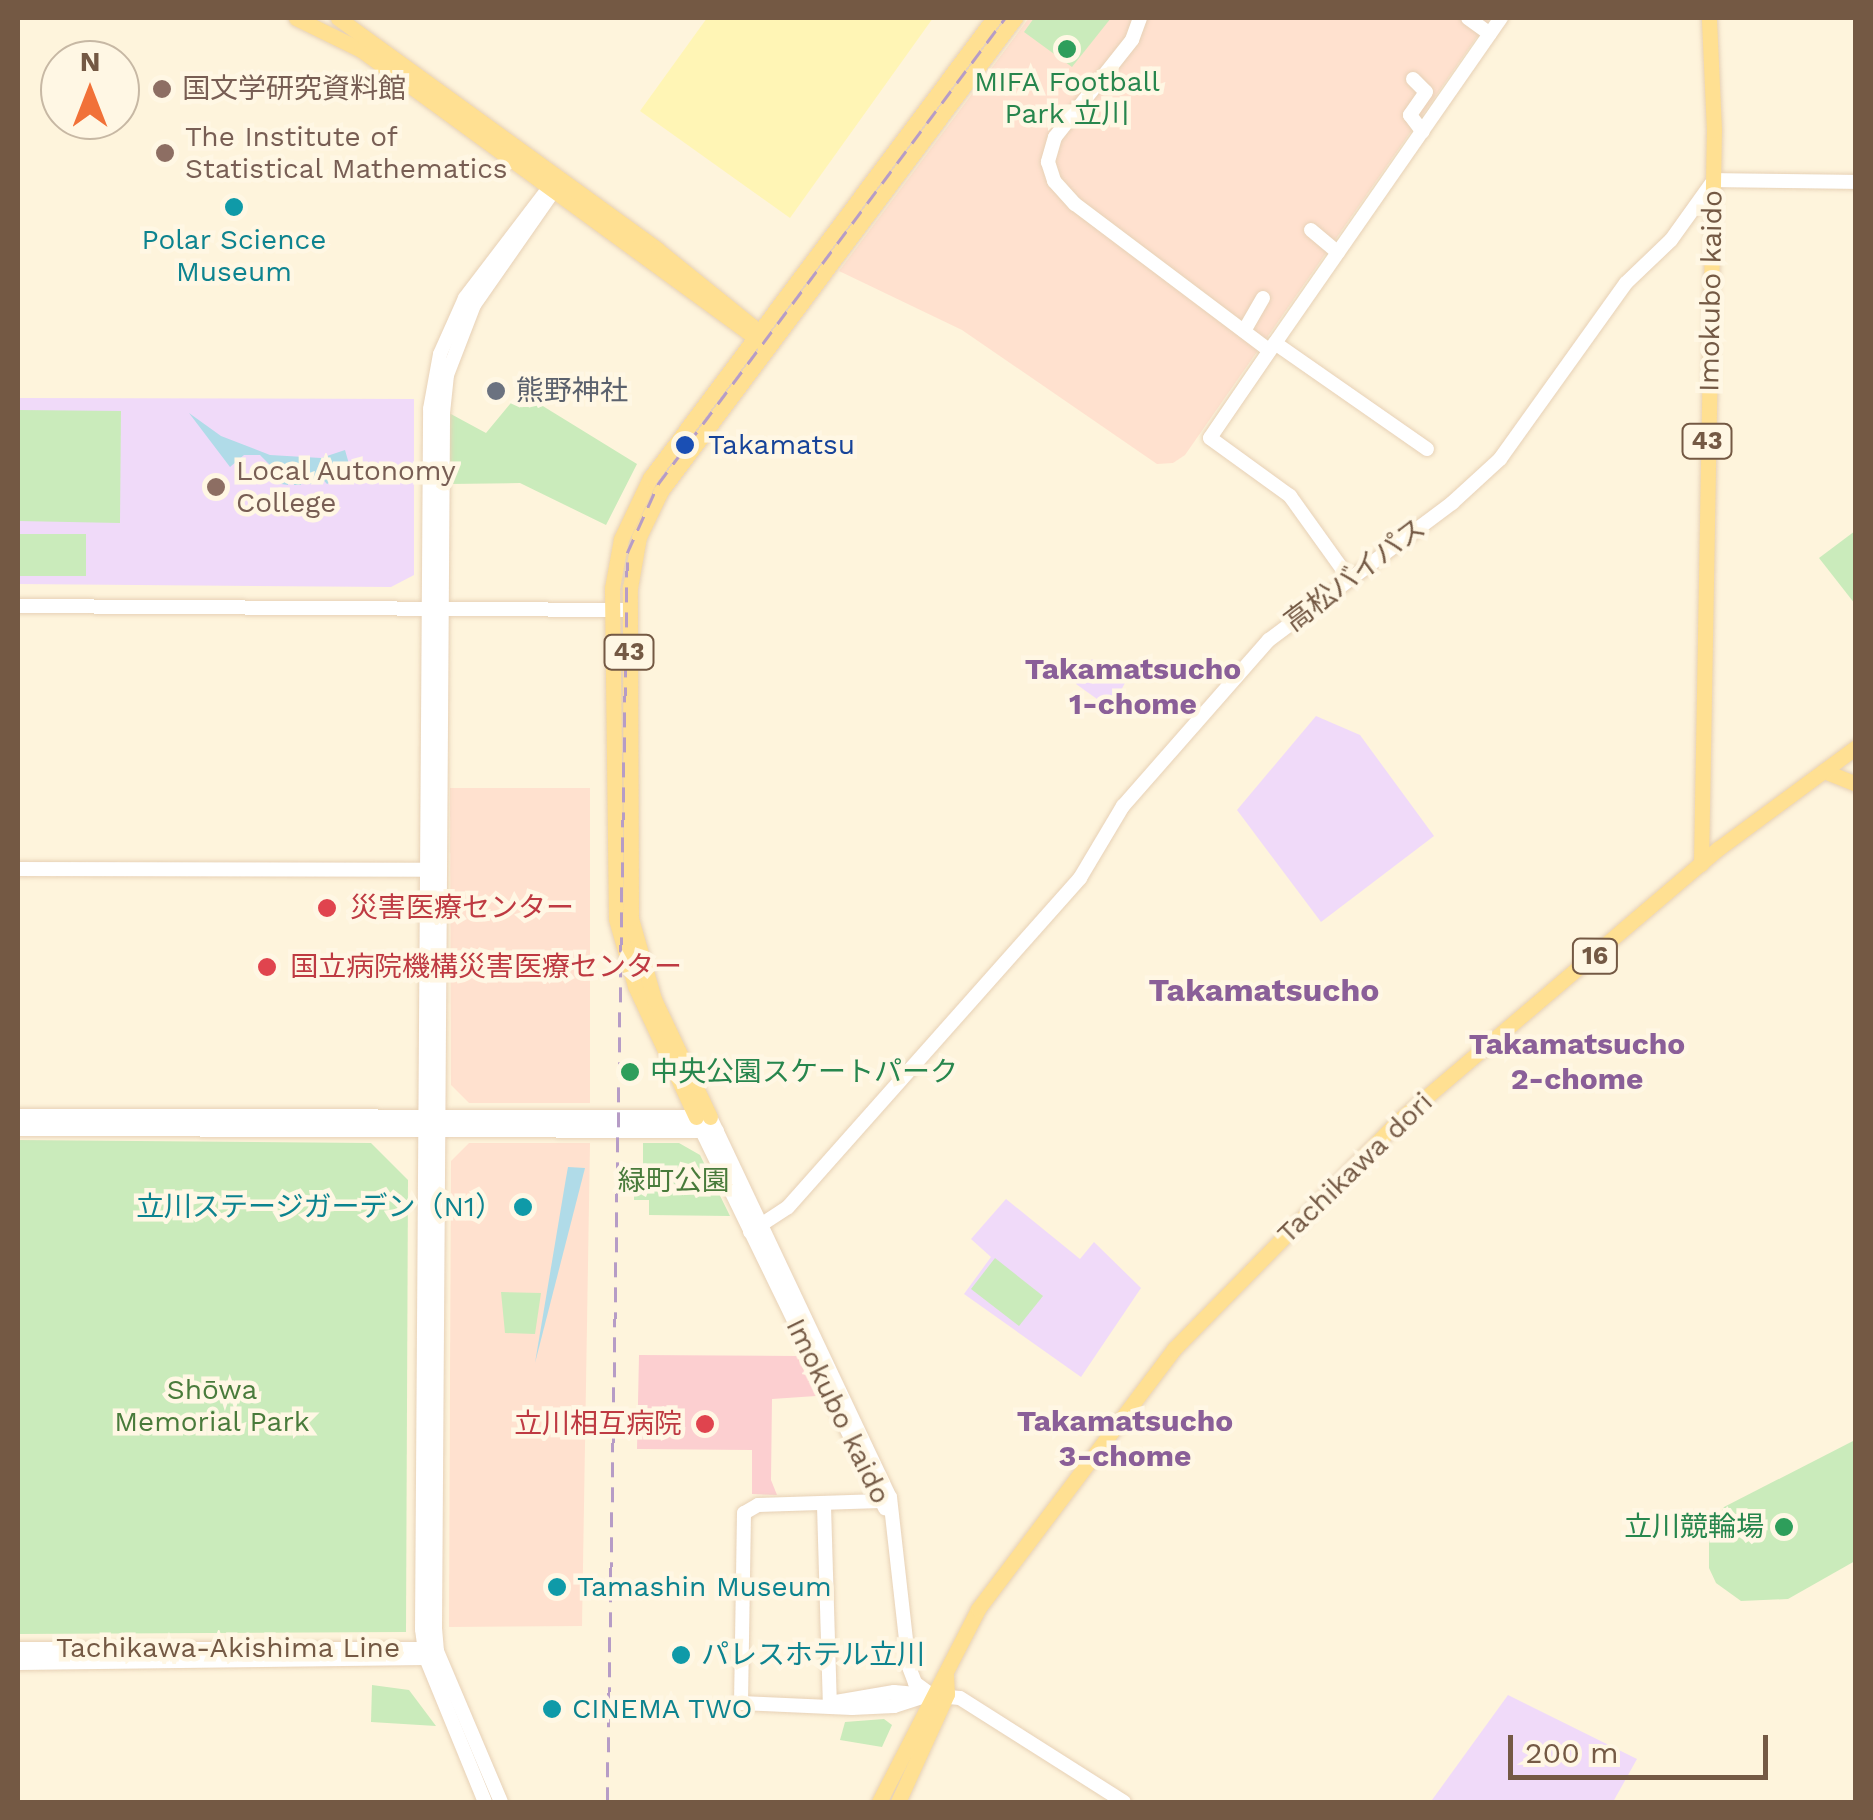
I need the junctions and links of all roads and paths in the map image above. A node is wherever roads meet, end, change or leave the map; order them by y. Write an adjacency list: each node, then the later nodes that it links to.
1 (296, 18): 8 (main road)
2 (338, 18): 15 (main road)
3 (994, 18): 20 (main road, 43)
4 (1015, 18): 21 (main road, 43)
5 (1140, 18): 19 (street)
6 (1502, 18): 10 (street)
7 (1709, 18): 13 (main road, Imokubo kaido / 43)
8 (313, 20): 15 (main road)
9 (1473, 20): 10 (street)
10 (1490, 34): 12 (street)
11 (1413, 79): 12 (street)
12 (1423, 132): 17 (street)
13 (1714, 180): 14 (street); 24 (street, 高松バイパス); 32 (main road, Imokubo kaido / 43)
14 (1856, 182)
15 (554, 186): 20 (main road); 26 (street)
16 (1310, 230): 17 (street)
17 (1338, 253): 22 (street)
18 (1263, 298): 19 (street)
19 (1244, 331): 22 (street)
20 (758, 334): 21 (main road); 27 (main road, 43)
21 (770, 345): 28 (main road, 43)
22 (1272, 347): 23 (street); 24 (street)
23 (1427, 450)
24 (1348, 577): 40 (street, 高松バイパス)
25 (18, 606): 26 (street)
26 (435, 609): 27 (street); 34 (street); 37 (street)
27 (612, 610): 28 (street); 35 (main road, 43)
28 (630, 610): 35 (main road, 43)
29 (1856, 747): 30 (main road, Tachikawa dori / 16)
30 (1824, 770): 31 (main road); 32 (main road, Tachikawa dori / 16)
31 (1856, 784)
32 (1700, 864): 46 (main road, Tachikawa dori / 16)
33 (18, 868): 34 (street)
34 (426, 870): 37 (street)
35 (648, 1001): 38 (main road)
36 (18, 1116): 37 (street)
37 (431, 1124): 38 (street); 39 (street); 44 (street)
38 (706, 1124): 40 (street, Imokubo kaido)
39 (18, 1128)
40 (756, 1229): 41 (street, Imokubo kaido)
41 (886, 1499): 42 (street); 46 (street, Imokubo kaido)
42 (824, 1506): 47 (street); 47 (street)
43 (18, 1649): 44 (street, Tachikawa-Akishima Line)
44 (429, 1651): 45 (street, Tachikawa-Akishima Line); 48 (street); 49 (street)
45 (18, 1663)
46 (939, 1694): 47 (street); 50 (main road, 16); 51 (main road, 16); 52 (street)
47 (830, 1703)
48 (485, 1802)
49 (501, 1802)
50 (879, 1802)
51 (898, 1802)
52 (1124, 1802)

